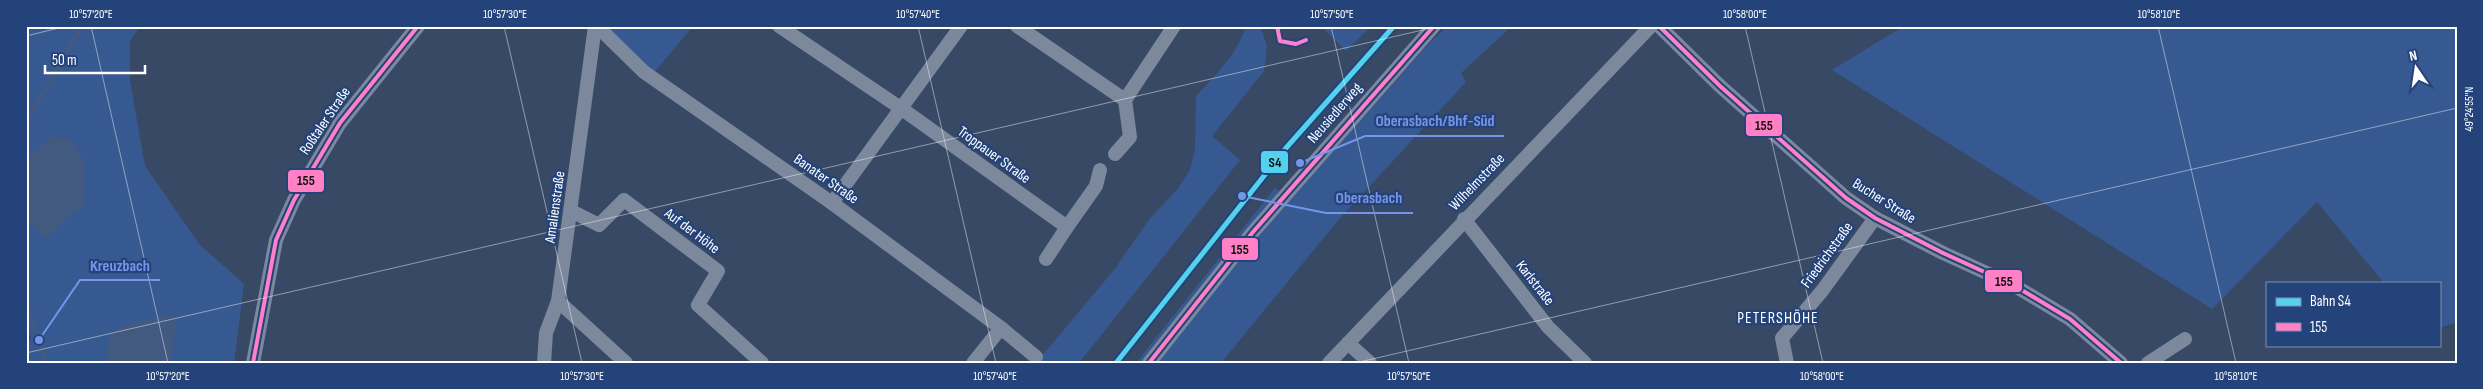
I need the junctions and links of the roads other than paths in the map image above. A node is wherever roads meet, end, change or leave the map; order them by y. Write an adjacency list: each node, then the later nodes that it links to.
1 (418, 26): 25 (street, Roßtaler Straße)
2 (596, 26): 14 (street, Banater Straße); 15 (street, Amalienstraße)
3 (780, 26): 11 (street, Troppauer Straße)
4 (961, 26): 11 (street)
5 (1017, 26): 10 (street)
6 (1174, 26): 10 (street)
7 (1434, 26): 30 (street, Neusiedlerweg)
8 (1651, 26): 17 (street, Wilhelmstraße)
9 (1660, 26): 16 (street, Bucher Straße)
10 (1125, 100): 12 (street)
11 (902, 108): 14 (street); 18 (street, Troppauer Straße)
12 (1115, 154)
13 (1100, 170): 18 (street)
14 (832, 203): 21 (street, Banater Straße)
15 (571, 211): 20 (street, Amalienstraße); 28 (street, Auf der Höhe)
16 (1875, 218): 34 (street, Friedrichstraße); 35 (street, Bucher Straße)
17 (1464, 219): 23 (street, Wilhelmstraße); 33 (street, Karlstraße)
18 (1066, 227): 19 (street)
19 (1046, 259)
20 (558, 301): 26 (street, Amalienstraße); 27 (street)
21 (1001, 328): 24 (street, Banater Straße); 29 (street)
22 (2185, 339): 36 (street)
23 (1348, 343): 31 (street, Wilhelmstraße); 32 (street)
24 (1036, 357)
25 (254, 363)
26 (544, 363)
27 (626, 363)
28 (762, 363)
29 (974, 363)
30 (1148, 363)
31 (1329, 363)
32 (1370, 363)
33 (1585, 363)
34 (1787, 363)
35 (2121, 363)
36 (2148, 363)

